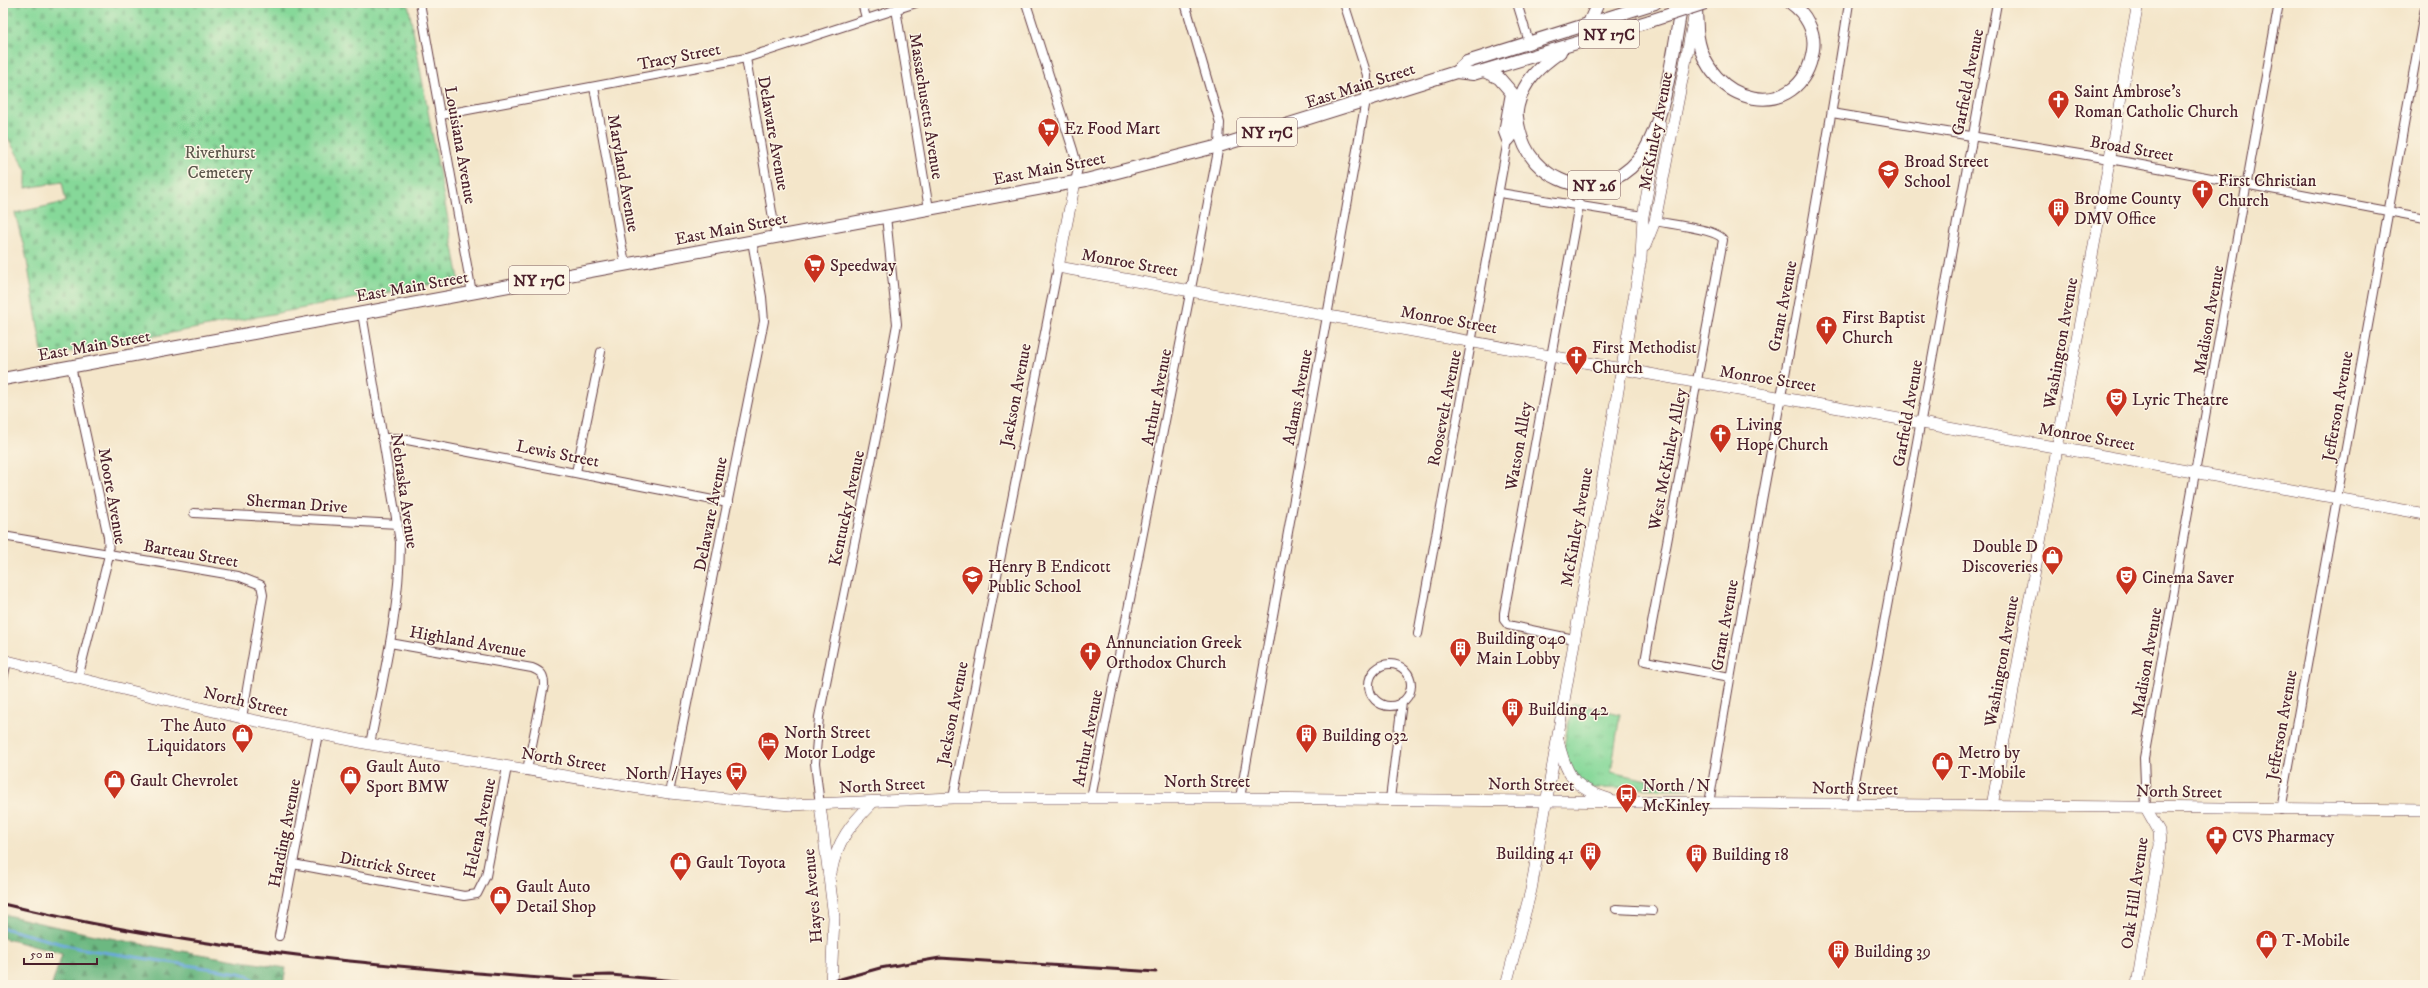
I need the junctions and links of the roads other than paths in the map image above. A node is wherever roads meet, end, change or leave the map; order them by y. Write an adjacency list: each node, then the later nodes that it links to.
1 (420, 3): 30 (street, Louisiana Avenue)
2 (862, 3): 19 (street)
3 (916, 3): 18 (street, Tracy Street)
4 (1026, 3): 36 (street, Jackson Avenue)
5 (1184, 3): 34 (street, Arthur Avenue)
6 (1344, 3): 27 (street, Adams Avenue)
7 (1517, 3): 21 (street)
8 (1598, 3): 20 (main road)
9 (1682, 3): 28 (main road, NY 26)
10 (1791, 3): 16 (main road)
11 (1849, 3): 29 (street, Grant Avenue)
12 (1997, 3): 32 (street, Garfield Avenue)
13 (2138, 3): 35 (street, Washington Avenue)
14 (2279, 3): 37 (street, Madison Avenue)
15 (1652, 4): 20 (main road, East Main Street / NY 17C)
16 (1699, 5): 22 (main road, East Main Street / NY 17C, bridge); 45 (street, McKinley Avenue)
17 (2425, 8): 41 (street, Jefferson Avenue)
18 (896, 9): 19 (street, Tracy Street); 40 (street, Massachusetts Avenue)
19 (866, 18): 23 (street, Tracy Street)
20 (1589, 23): 21 (main road, East Main Street / NY 17C)
21 (1529, 42): 25 (main road, East Main Street / NY 17C)
22 (1567, 47): 24 (main road, East Main Street / NY 17C); 31 (main road, NY 26)
23 (746, 58): 26 (street, Tracy Street); 46 (street, Delaware Avenue)
24 (1484, 71): 25 (main road, East Main Street / NY 17C); 33 (main road)
25 (1456, 72): 27 (main road, East Main Street / NY 17C)
26 (594, 87): 30 (street, Tracy Street); 49 (street, Maryland Avenue)
27 (1366, 100): 34 (main road, East Main Street / NY 17C); 54 (street, Adams Avenue)
28 (1663, 102): 31 (main road, NY 26); 43 (street, McKinley Avenue)
29 (1832, 113): 32 (street, Broad Street); 62 (street, Grant Avenue)
30 (441, 115): 52 (street, Louisiana Avenue)
31 (1517, 117): 33 (main road)
32 (1971, 136): 35 (street, Broad Street); 63 (street, Garfield Avenue)
33 (1508, 140): 38 (street, Roosevelt Avenue)
34 (1219, 146): 36 (main road, East Main Street / NY 17C); 51 (street, Arthur Avenue)
35 (2110, 159): 37 (street, Broad Street); 65 (street, Washington Avenue)
36 (1075, 182): 40 (main road, East Main Street / NY 17C); 50 (street, Jackson Avenue)
37 (2248, 185): 41 (street, Broad Street); 67 (street, Madison Avenue)
38 (1500, 193): 39 (street); 55 (street, Roosevelt Avenue)
39 (1579, 204): 43 (street); 57 (street, Watson Alley)
40 (929, 208): 42 (main road, East Main Street / NY 17C)
41 (2388, 211): 44 (street, Broad Street); 68 (street, Jefferson Avenue)
42 (886, 216): 46 (main road, East Main Street / NY 17C); 99 (street, Kentucky Avenue)
43 (1643, 216): 48 (street, McKinley Avenue)
44 (2425, 218)
45 (1655, 221): 48 (street, McKinley Avenue); 61 (street, West McKinley Alley)
46 (776, 236): 47 (main road, East Main Street / NY 17C)
47 (752, 241): 49 (main road, East Main Street / NY 17C); 69 (street, Delaware Avenue)
48 (1641, 258): 59 (street, McKinley Avenue)
49 (625, 264): 52 (main road, East Main Street / NY 17C)
50 (1058, 267): 51 (street, Monroe Street); 90 (street, Jackson Avenue)
51 (1192, 291): 54 (street, Monroe Street); 91 (street, Arthur Avenue)
52 (472, 293): 53 (main road, East Main Street / NY 17C)
53 (362, 313): 58 (main road, East Main Street / NY 17C); 64 (street, Nebraska Avenue)
54 (1327, 315): 55 (street, Monroe Street); 92 (street, Adams Avenue)
55 (1472, 340): 57 (street, Monroe Street); 75 (street, Roosevelt Avenue)
56 (601, 352): 66 (street)
57 (1550, 355): 59 (street, Monroe Street); 76 (street, Watson Alley)
58 (70, 366): 60 (main road, East Main Street / NY 17C); 74 (street, Moore Avenue)
59 (1622, 369): 61 (street, Monroe Street); 76 (street, McKinley Avenue)
60 (3, 379)
61 (1697, 383): 62 (street, Monroe Street); 79 (street, West McKinley Alley)
62 (1780, 397): 63 (street, Monroe Street); 79 (street, Grant Avenue)
63 (1921, 422): 65 (street, Monroe Street); 98 (street, Garfield Avenue)
64 (382, 438): 66 (street, Lewis Street); 72 (street, Nebraska Avenue)
65 (2058, 448): 67 (street, Monroe Street); 100 (street, Washington Avenue)
66 (576, 472): 69 (street, Lewis Street)
67 (2196, 473): 68 (street, Monroe Street); 101 (street, Madison Avenue)
68 (2336, 498): 71 (street, Monroe Street); 102 (street, Jefferson Avenue)
69 (728, 503): 89 (street, Delaware Avenue)
70 (194, 513): 72 (street, Sherman Drive)
71 (2425, 514)
72 (398, 524): 77 (street, Nebraska Avenue)
73 (3, 536): 74 (street, Barteau Street)
74 (109, 555): 80 (street, Moore Avenue); 83 (street, Barteau Street)
75 (1418, 634)
76 (1574, 638): 85 (street, McKinley Avenue)
77 (390, 643): 86 (street, Nebraska Avenue); 88 (street, Highland Avenue)
78 (5, 660): 80 (street, North Street); 81 (street)
79 (1730, 677): 97 (street, Grant Avenue)
80 (78, 678): 83 (street, North Street)
81 (3, 679)
82 (1402, 702): 82 (street); 93 (street)
83 (242, 718): 84 (street, North Street)
84 (318, 734): 86 (street, North Street); 104 (street, Harding Avenue)
85 (1557, 735): 94 (street, McKinley Avenue); 96 (street)
86 (370, 744): 87 (street, North Street)
87 (507, 767): 88 (street, North Street); 106 (street, Helena Avenue)
88 (527, 770): 89 (street, North Street)
89 (669, 793): 99 (street, North Street)
90 (953, 798): 91 (street, North Street); 95 (street, North Street)
91 (1091, 798): 92 (street, North Street)
92 (1240, 798): 93 (street, North Street)
93 (1390, 799): 94 (street, North Street)
94 (1545, 801): 96 (street, North Street); 110 (street, McKinley Avenue)
95 (873, 802): 99 (street, North Street); 105 (street)
96 (1623, 803): 97 (street, North Street)
97 (1709, 804): 98 (street, North Street)
98 (1851, 804): 100 (street, North Street)
99 (820, 805): 105 (street, Hayes Avenue)
100 (1992, 806): 101 (street, North Street)
101 (2146, 808): 102 (street, North Street); 112 (street, Oak Hill Avenue)
102 (2281, 810): 103 (street, North Street)
103 (2425, 810)
104 (293, 864): 106 (street, Dittrick Street); 109 (street, Harding Avenue)
105 (830, 881): 111 (street, Hayes Avenue)
106 (477, 894)
107 (1616, 909): 108 (street)
108 (1653, 911)
109 (280, 936)
110 (1507, 980)
111 (831, 985)
112 (2137, 985)

